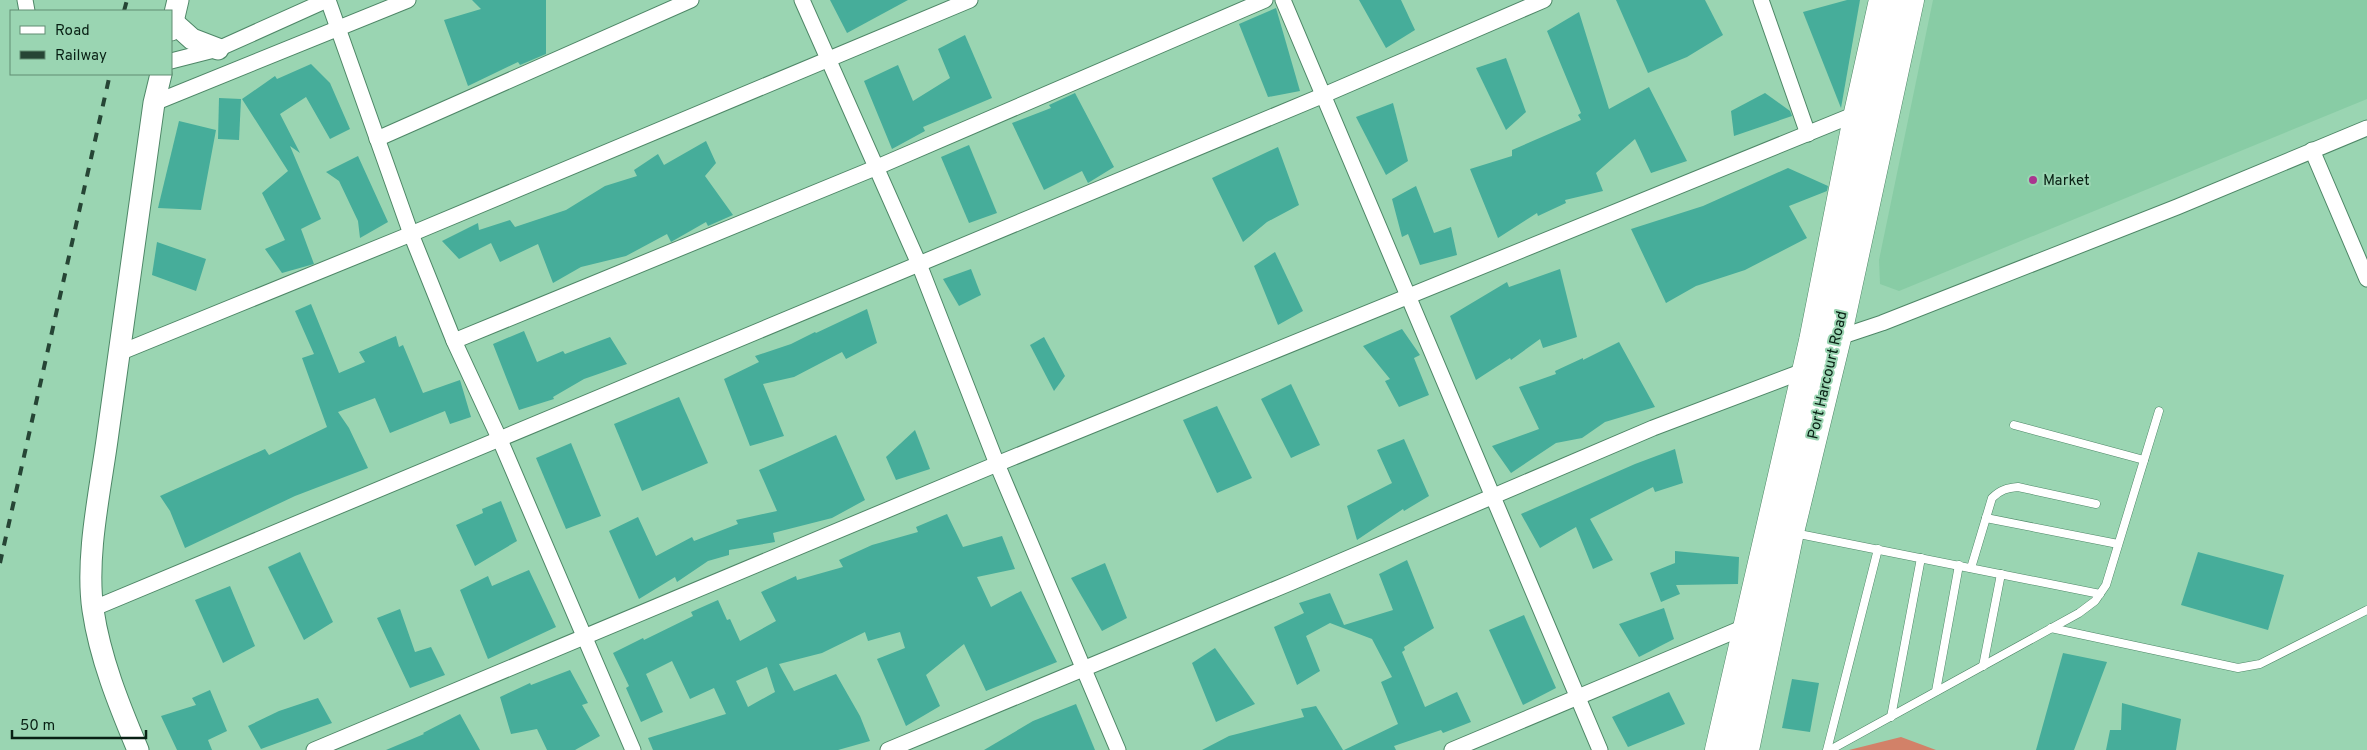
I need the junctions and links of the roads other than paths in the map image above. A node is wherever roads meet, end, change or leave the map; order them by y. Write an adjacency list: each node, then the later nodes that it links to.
1 (178, 0): 13 (street)
2 (327, 0): 14 (street); 15 (street)
3 (408, 0): 14 (street)
4 (691, 0): 24 (street)
5 (802, 0): 17 (street)
6 (970, 0): 17 (street)
7 (1265, 0): 26 (street)
8 (1283, 0): 19 (street)
9 (1544, 0): 19 (street)
10 (1761, 0): 23 (street)
11 (1883, 0): 21 (highway, Port Harcourt Road)
12 (1910, 0): 31 (highway, Port Harcourt Road)
13 (172, 26): 15 (street)
14 (337, 29): 20 (street); 24 (street)
15 (218, 49): 16 (street)
16 (172, 61)
17 (827, 61): 26 (street); 27 (street)
18 (161, 75): 20 (street)
19 (1324, 95): 28 (street); 30 (street)
20 (154, 103): 33 (street)
21 (1858, 112): 23 (street); 31 (highway, Port Harcourt Road)
22 (2367, 128): 25 (street)
23 (1808, 134): 30 (street)
24 (377, 139): 27 (street)
25 (2312, 150): 29 (street); 31 (street)
26 (876, 168): 28 (street); 32 (street)
27 (411, 234): 32 (street); 33 (street)
28 (919, 264): 37 (street); 39 (street)
29 (2367, 279)
30 (1409, 294): 39 (street); 40 (street)
31 (1825, 340): 34 (highway, Port Harcourt Road); 43 (highway, Port Harcourt Road)
32 (454, 341): 37 (street)
33 (119, 353): 51 (street)
34 (1806, 370): 40 (street); 53 (highway, Port Harcourt Road)
35 (2160, 410): 38 (lane)
36 (2014, 425): 38 (lane)
37 (500, 440): 51 (street); 55 (street)
38 (2144, 460): 44 (lane)
39 (997, 464): 55 (street); 57 (street)
40 (1495, 496): 57 (street); 59 (street)
41 (2096, 504): 42 (lane)
42 (1986, 518): 44 (lane); 48 (lane)
43 (1790, 532): 45 (lane); 69 (highway, Port Harcourt Road)
44 (2118, 544): 50 (lane)
45 (1878, 549): 46 (lane); 70 (lane)
46 (1921, 558): 47 (lane); 60 (lane)
47 (1959, 565): 48 (lane); 58 (lane)
48 (1971, 568): 49 (lane)
49 (2001, 574): 50 (lane); 56 (lane)
50 (2100, 594): 54 (lane)
51 (92, 609): 61 (street)
52 (2367, 610): 54 (lane)
53 (1748, 626): 59 (street); 68 (highway, Port Harcourt Road)
54 (2051, 628): 56 (lane)
55 (584, 637): 62 (street); 63 (street)
56 (1983, 666): 58 (lane)
57 (1083, 667): 64 (street); 65 (street)
58 (1936, 691): 60 (lane)
59 (1579, 697): 66 (street); 67 (street)
60 (1890, 717): 70 (lane)
61 (138, 750)
62 (314, 750)
63 (633, 750)
64 (888, 750)
65 (1118, 750)
66 (1452, 750)
67 (1600, 750)
68 (1720, 750)
69 (1745, 750)
70 (1828, 750)

